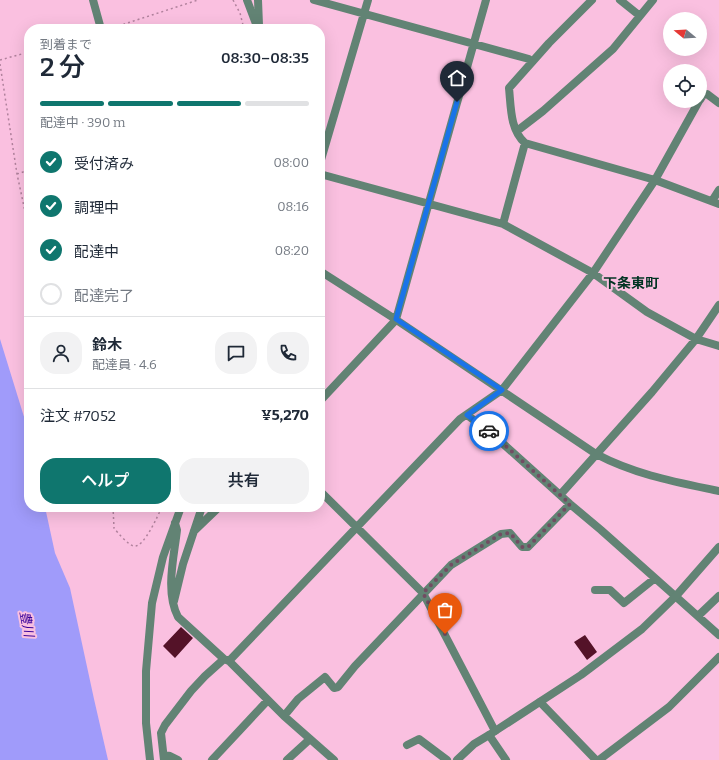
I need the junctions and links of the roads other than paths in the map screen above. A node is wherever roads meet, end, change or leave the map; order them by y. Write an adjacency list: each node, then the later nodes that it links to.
1 (93, 0): 12 (street)
2 (247, 0): 13 (street)
3 (258, 0): 14 (street)
4 (314, 0): 10 (street)
5 (368, 0): 10 (street)
6 (486, 0): 15 (street)
7 (592, 0): 16 (street)
8 (620, 0): 11 (street)
9 (653, 0): 11 (street)
10 (364, 14): 15 (street); 22 (street)
11 (640, 16): 20 (street)
12 (100, 24)
13 (257, 24)
14 (259, 24)
15 (473, 44): 16 (street); 27 (street)
16 (532, 62): 20 (street)
17 (707, 94): 18 (street)
18 (719, 103)
19 (696, 108): 24 (street)
20 (517, 131): 21 (street)
21 (525, 143): 24 (street); 28 (street)
22 (325, 146)
23 (325, 175): 27 (street)
24 (655, 180): 26 (street); 29 (street)
25 (719, 190): 26 (street)
26 (716, 202)
27 (428, 203): 28 (street); 32 (street)
28 (503, 224): 29 (street)
29 (593, 273): 33 (street); 35 (street)
30 (325, 274): 32 (street)
31 (719, 305): 33 (street)
32 (396, 319): 35 (street); 36 (street)
33 (696, 339): 34 (street); 38 (street)
34 (719, 346)
35 (502, 390): 37 (street); 38 (street)
36 (325, 396)
37 (467, 415): 40 (street); 47 (street)
38 (596, 454): 39 (street); 40 (street)
39 (719, 492)
40 (560, 495): 42 (street)
41 (325, 496): 47 (street)
42 (570, 504): 50 (street); 52 (street)
43 (179, 512): 46 (street)
44 (200, 512): 48 (street)
45 (214, 512): 48 (street)
46 (175, 523): 55 (street); 67 (street)
47 (357, 527): 52 (street); 59 (street)
48 (194, 532): 55 (street)
49 (719, 547): 53 (street)
50 (654, 578): 51 (street); 53 (street)
51 (595, 590)
52 (423, 593): 62 (street); 63 (street)
53 (676, 596): 56 (street); 61 (street)
54 (719, 596): 56 (street)
55 (173, 606): 59 (street)
56 (698, 616): 57 (street)
57 (719, 635)
58 (719, 658): 75 (street)
59 (226, 660): 60 (street); 66 (street)
60 (268, 700): 62 (street); 69 (street)
61 (540, 702): 63 (street); 75 (street)
62 (284, 716): 64 (street)
63 (492, 733): 73 (street); 74 (street)
64 (310, 739): 70 (street); 71 (street)
65 (407, 745): 72 (street)
66 (164, 758): 68 (street)
67 (150, 760)
68 (178, 760)
69 (212, 760)
70 (287, 760)
71 (334, 760)
72 (447, 760)
73 (457, 760)
74 (506, 760)
75 (597, 760)

